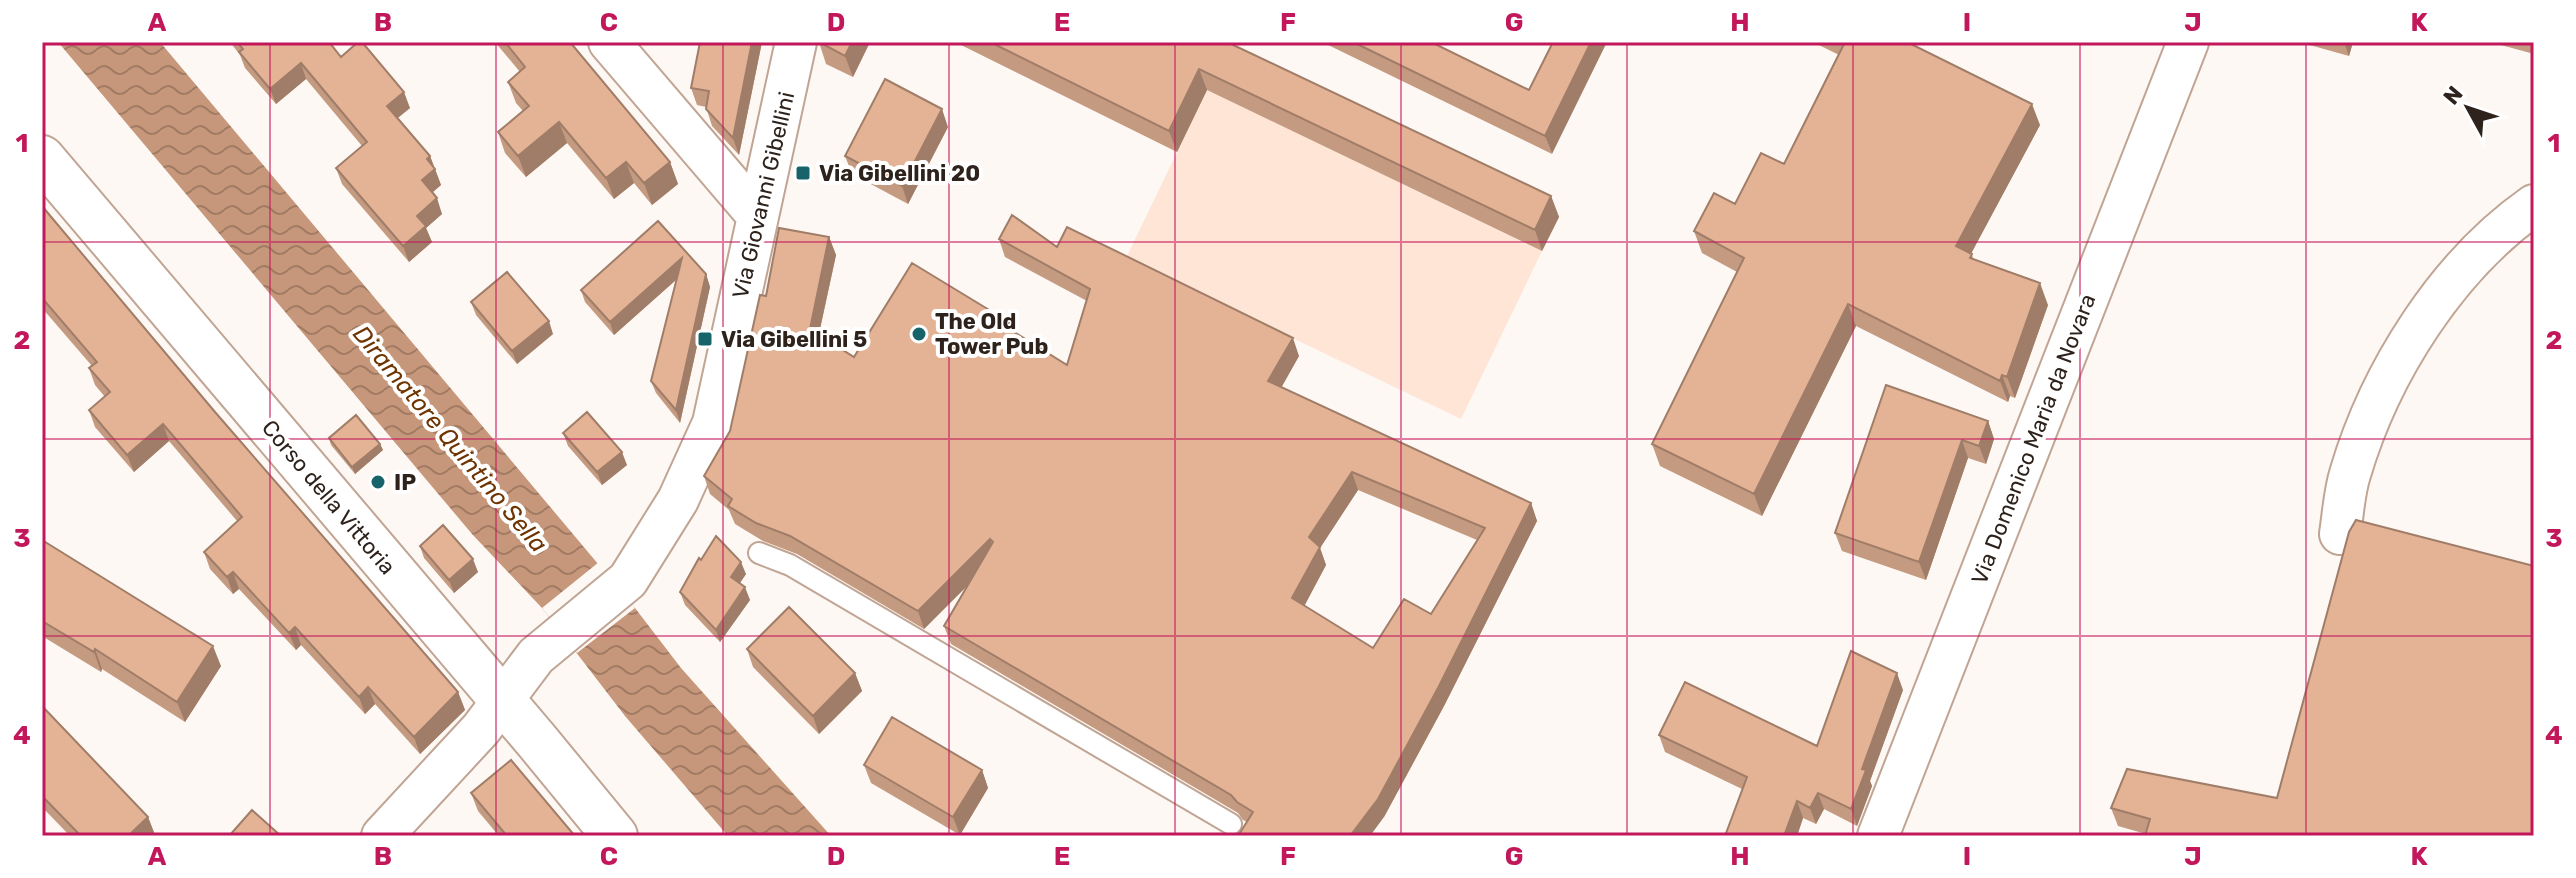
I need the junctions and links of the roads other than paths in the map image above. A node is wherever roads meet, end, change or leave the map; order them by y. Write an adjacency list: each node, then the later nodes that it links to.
1 (609, 42): 6 (street)
2 (796, 42): 6 (street, Via Giovanni Gibellini)
3 (2188, 42): 13 (street, Via Domenico Maria da Novara)
4 (42, 158): 9 (main road, Corso della Vittoria)
5 (2534, 205): 7 (street)
6 (757, 215): 9 (street, Via Giovanni Gibellini)
7 (2340, 534)
8 (759, 553): 10 (lane)
9 (501, 701): 11 (street, Via Giovanni Gibellini); 12 (main road, Corso della Vittoria)
10 (1231, 824)
11 (382, 836)
12 (615, 836)
13 (1878, 836)

